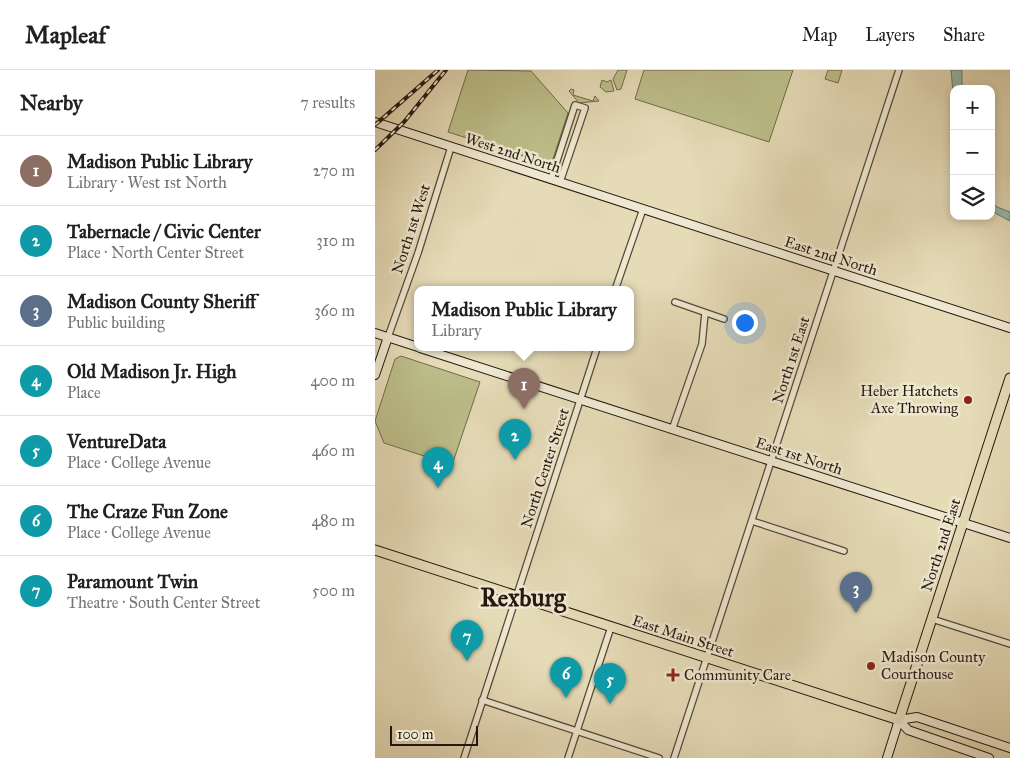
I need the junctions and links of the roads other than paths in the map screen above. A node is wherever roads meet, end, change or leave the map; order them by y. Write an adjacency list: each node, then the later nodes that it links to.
1 (899, 70): 7 (street, North 1st East)
2 (375, 122): 3 (street, West 2nd North)
3 (451, 147): 4 (street, West 2nd North); 14 (street, North 1st West)
4 (551, 179): 5 (street, West 2nd North); 5 (street)
5 (560, 182): 6 (street, West 2nd North)
6 (643, 208): 7 (street, East 2nd North); 8 (street)
7 (833, 271): 12 (street, East 2nd North); 22 (street, North 1st East)
8 (616, 286)
9 (675, 302): 10 (street)
10 (705, 313): 11 (street); 21 (street)
11 (724, 319)
12 (1010, 328)
13 (375, 333): 14 (street, East 1st North)
14 (388, 337): 15 (street, East 1st North); 18 (street, North 1st West)
15 (414, 345)
16 (431, 351): 20 (street, East 1st North)
17 (596, 351): 20 (street, North Center Street)
18 (375, 375)
19 (1010, 378): 24 (main road, North 2nd East)
20 (579, 400): 21 (street, East 1st North); 28 (street, North Center Street)
21 (672, 430): 22 (street, East 1st North)
22 (771, 462): 23 (street, North 1st East); 24 (street, East 1st North)
23 (752, 521): 27 (street); 32 (street, North 1st East)
24 (963, 523): 25 (street, East 1st North); 29 (main road, North 2nd East)
25 (1010, 538)
26 (375, 550): 28 (main road, East Main Street)
27 (844, 551)
28 (516, 596): 30 (main road, East Main Street); 33 (street, North Center Street)
29 (932, 619): 31 (street); 34 (main road, North 2nd East)
30 (611, 627): 32 (main road, East Main Street); 35 (street)
31 (1010, 644)
32 (707, 658): 34 (main road, East Main Street); 40 (street, North 1st East)
33 (482, 700): 35 (street); 37 (street, North Center Street)
34 (899, 720): 36 (street, East Main Street); 41 (street); 42 (street, East Main Street)
35 (577, 732): 38 (street); 39 (street)
36 (1010, 748)
37 (464, 758)
38 (569, 758)
39 (659, 758)
40 (674, 758)
41 (887, 758)
42 (989, 758)

